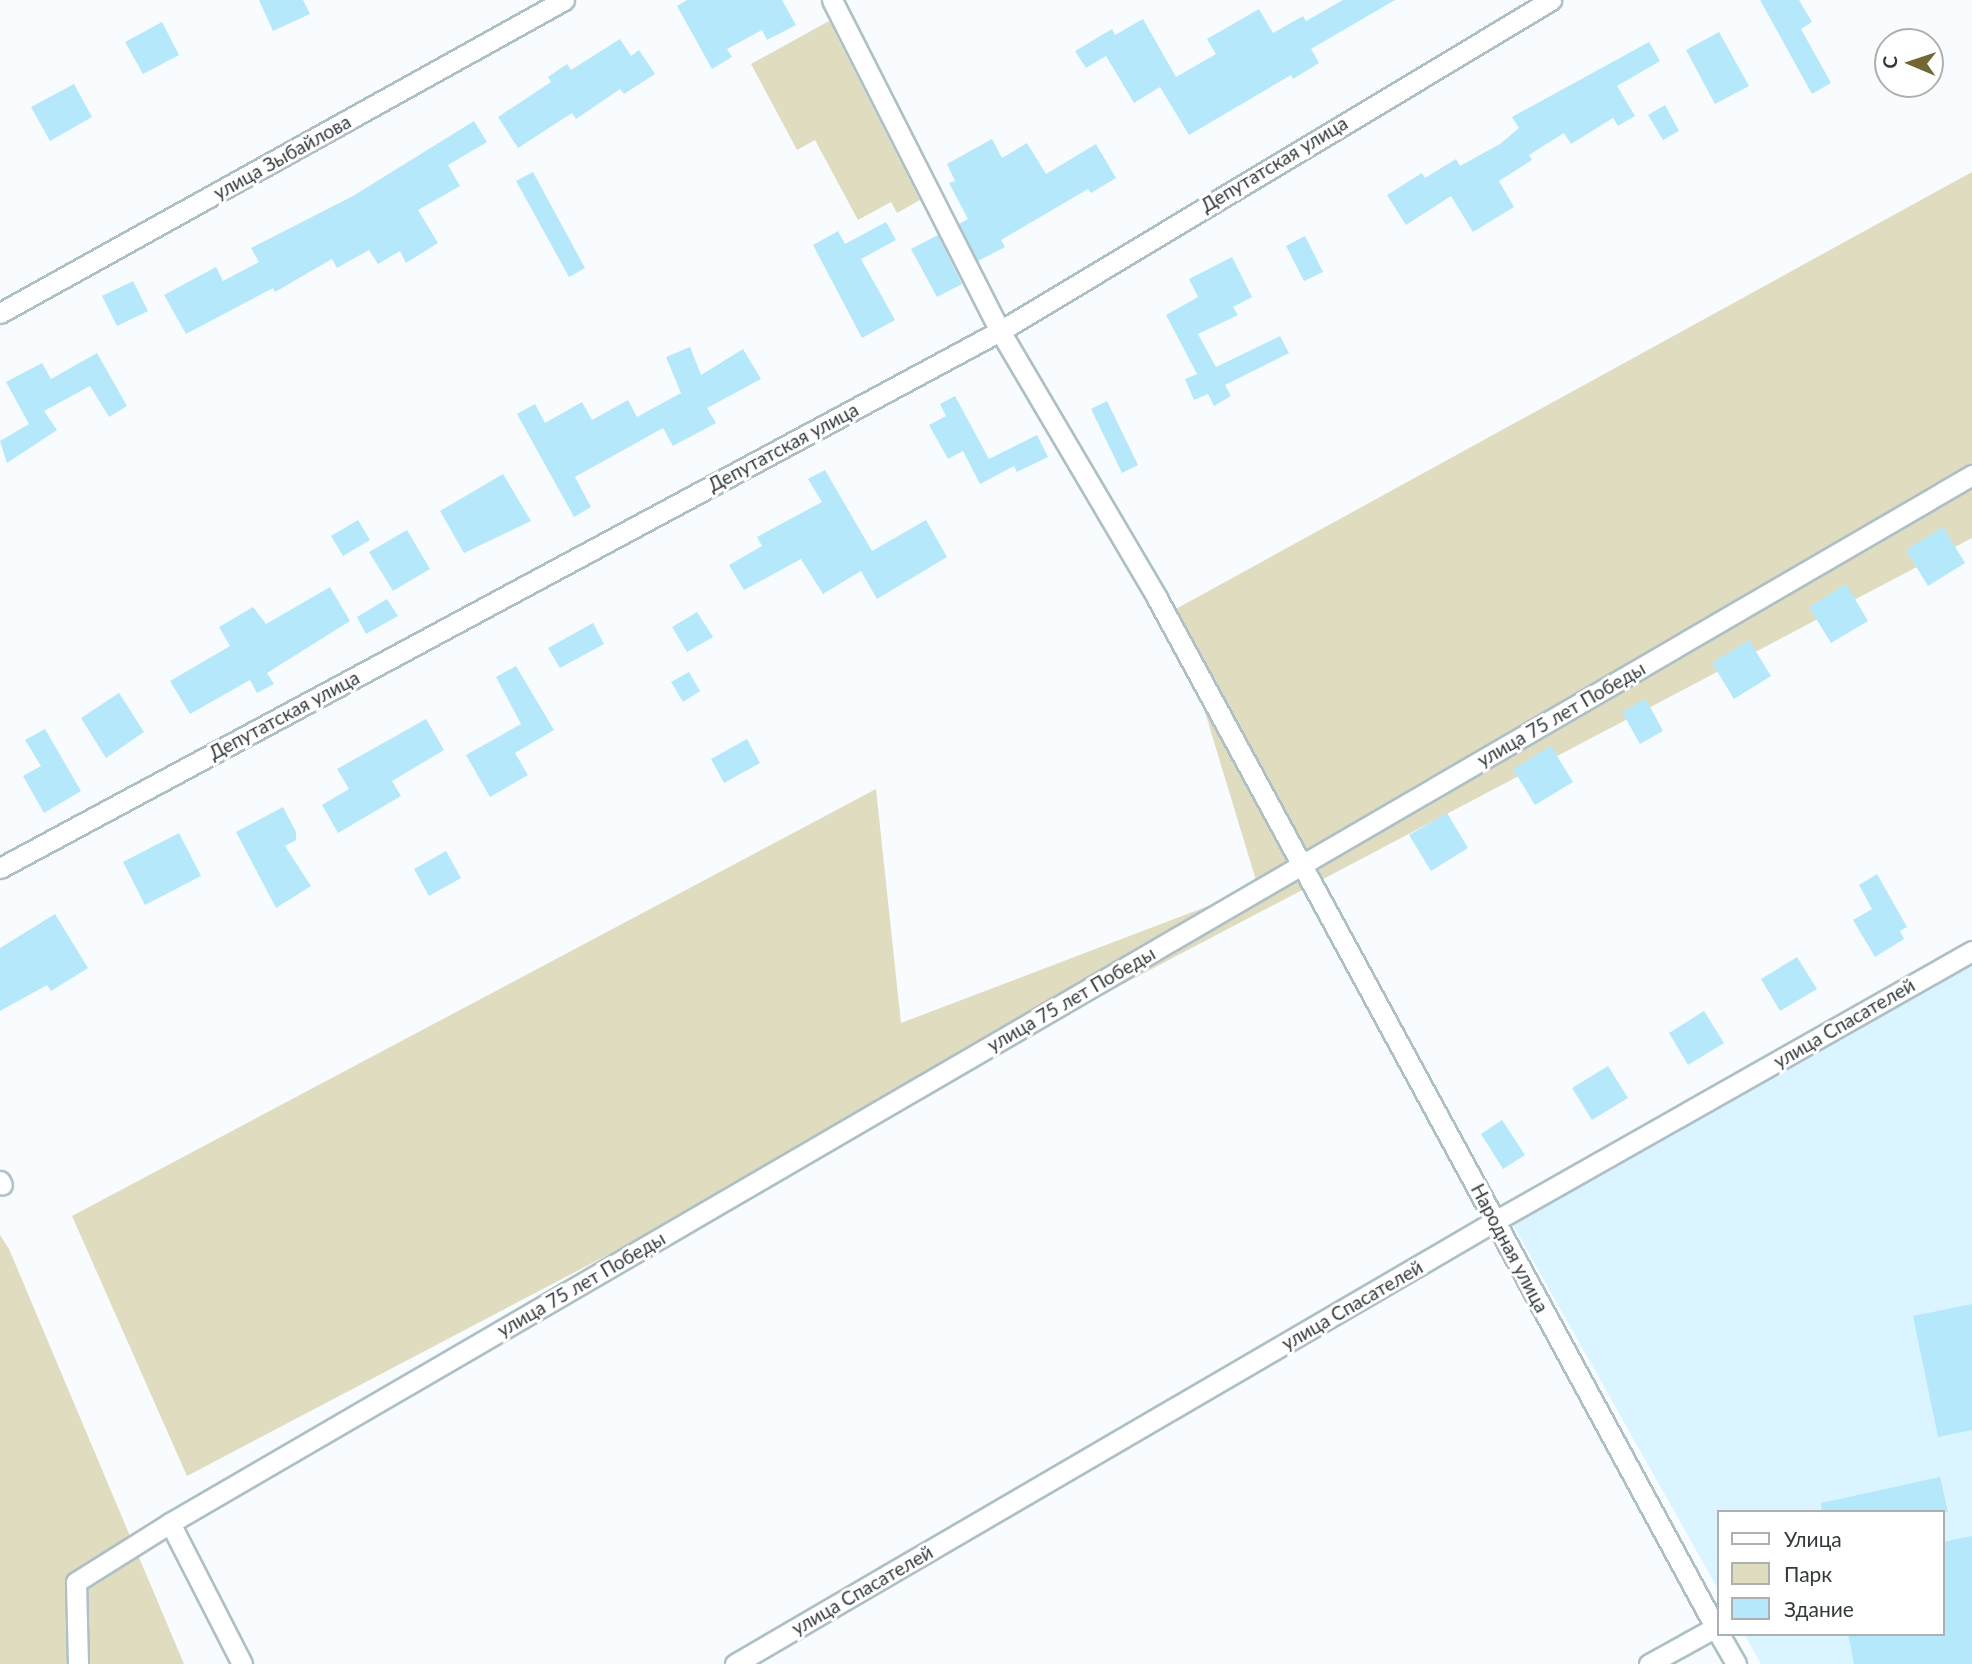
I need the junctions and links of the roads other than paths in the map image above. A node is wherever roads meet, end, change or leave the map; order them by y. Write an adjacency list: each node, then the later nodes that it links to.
1 (564, 0): 4 (street, улица Зыбайлова)
2 (832, 0): 5 (street, Народная улица)
3 (1551, 0): 5 (street, Депутатская улица)
4 (0, 313)
5 (1000, 331): 7 (street, Народная улица); 8 (street, Депутатская улица)
6 (1972, 475): 7 (street, улица 75 лет Победы)
7 (1301, 864): 10 (street, Народная улица); 11 (street, улица 75 лет Победы)
8 (0, 868)
9 (1972, 951): 10 (street, улица Спасателей)
10 (1495, 1221): 12 (street, Народная улица); 17 (street, улица Спасателей)
11 (170, 1523): 15 (street, улица 75 лет Победы); 16 (street)
12 (1716, 1627)
13 (1716, 1632): 18 (street)
14 (1721, 1636): 19 (street, Народная улица)
15 (78, 1664)
16 (242, 1664)
17 (735, 1664)
18 (1649, 1664)
19 (1735, 1664)

